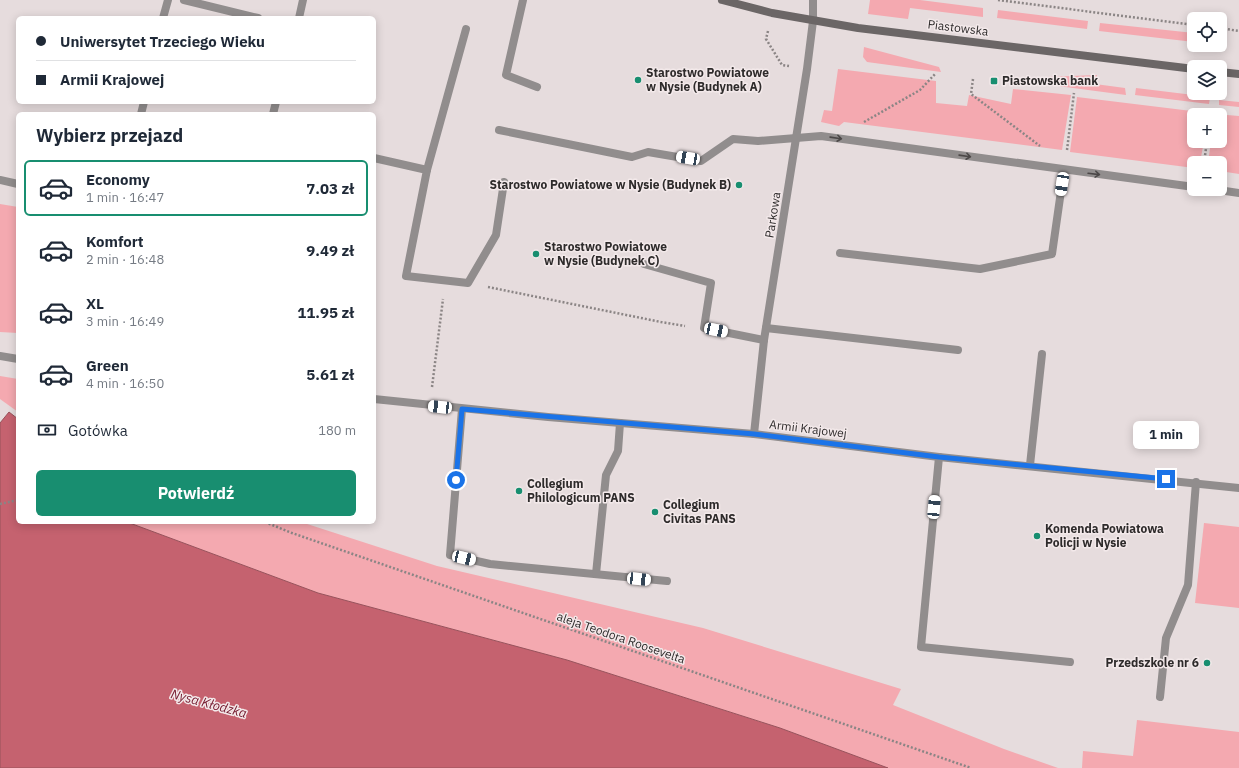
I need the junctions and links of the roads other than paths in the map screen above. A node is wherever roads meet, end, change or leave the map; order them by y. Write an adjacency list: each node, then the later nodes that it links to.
1 (168, 0): 7 (street)
2 (184, 0): 8 (street)
3 (303, 0): 9 (street)
4 (523, 0): 15 (street)
5 (722, 0): 10 (street, Piastowska)
6 (813, 0): 10 (street, Parkowa)
7 (164, 16)
8 (250, 16)
9 (299, 16)
10 (813, 21): 12 (street, Piastowska); 17 (street, Parkowa)
11 (466, 28): 19 (street)
12 (1187, 68)
13 (1227, 73): 14 (street)
14 (1239, 74)
15 (537, 87)
16 (499, 130): 17 (street)
17 (797, 138): 20 (street, one-way to 20); 29 (street, Parkowa)
18 (376, 158): 19 (street)
19 (427, 170): 22 (street)
20 (1064, 170): 24 (street, one-way to 24); 27 (street)
21 (0, 180): 23 (street)
22 (504, 182)
23 (16, 184)
24 (1187, 186)
25 (1227, 191): 26 (street)
26 (1239, 192)
27 (840, 253)
28 (644, 264): 30 (street)
29 (766, 328): 30 (street, Parkowa); 31 (street)
30 (764, 340): 38 (street, Parkowa)
31 (958, 350)
32 (1042, 354): 40 (street)
33 (0, 356): 34 (street)
34 (16, 359)
35 (376, 399): 36 (street, Armii Krajowej)
36 (462, 409): 37 (street, Armii Krajowej); 43 (street)
37 (620, 423): 38 (street, Armii Krajowej); 43 (street)
38 (754, 434): 39 (street, Armii Krajowej)
39 (939, 457): 40 (street, Armii Krajowej); 45 (street)
40 (1030, 466): 41 (street, Armii Krajowej)
41 (1196, 482): 42 (street, Armii Krajowej); 46 (street)
42 (1239, 488)
43 (596, 574): 44 (street)
44 (667, 582)
45 (1070, 662)
46 (1160, 697)

